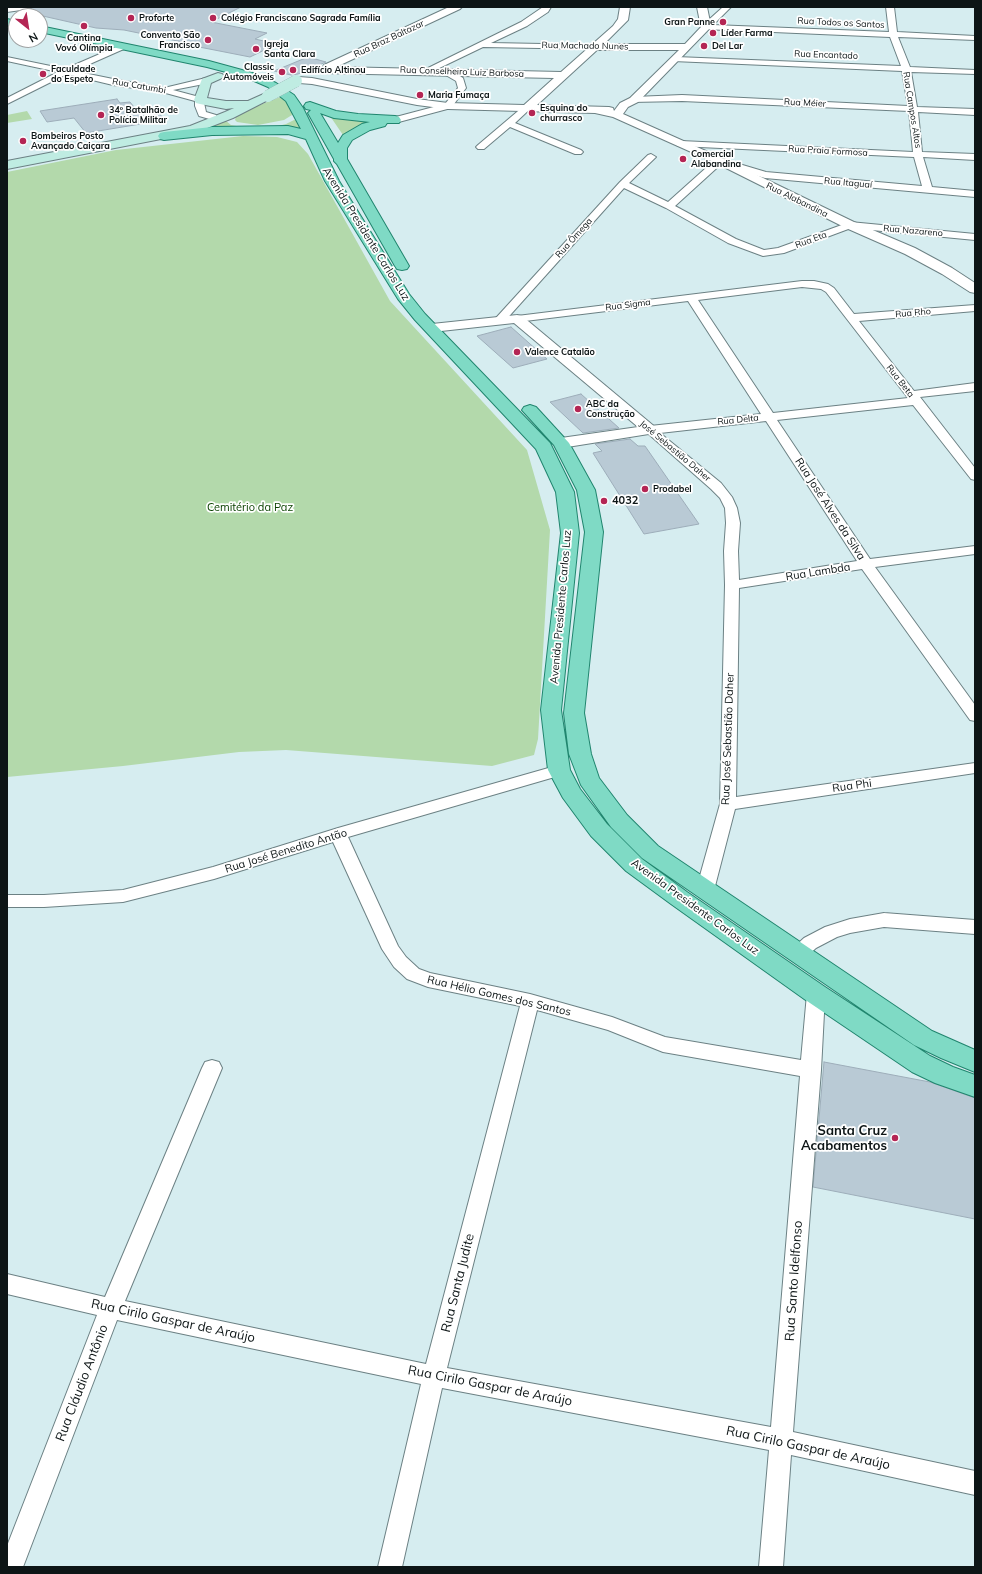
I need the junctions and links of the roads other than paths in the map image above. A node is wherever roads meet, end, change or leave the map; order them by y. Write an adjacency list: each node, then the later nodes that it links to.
1 (28, 7): 8 (street)
2 (457, 7): 19 (street, Rua Braz Baltazar)
3 (547, 7): 14 (street)
4 (625, 7): 16 (street)
5 (702, 7): 10 (street)
6 (727, 7): 10 (street)
7 (890, 7): 12 (street, Rua Campos Altos)
8 (7, 10)
9 (48, 24): 37 (main road, Avenida Presidente Carlos Luz)
10 (706, 27): 12 (street, Rua Todos os Santos); 17 (street)
11 (48, 31): 15 (main road, Avenida Presidente Carlos Luz)
12 (893, 35): 13 (street, Rua Todos os Santos); 21 (street, Rua Campos Altos)
13 (975, 38)
14 (482, 45): 16 (street, Rua Machado Nunes); 24 (street)
15 (123, 46): 25 (street); 28 (main road, Avenida Presidente Carlos Luz)
16 (594, 47): 17 (street, Rua Machado Nunes); 29 (street)
17 (687, 47): 20 (street)
18 (7, 59): 25 (street, Rua Catumbi)
19 (345, 59): 22 (street, Rua Braz Baltazar); 23 (street)
20 (676, 59): 21 (street, Rua Encantado); 34 (street)
21 (906, 68): 27 (street, Rua Encantado); 39 (street, Rua Campos Altos)
22 (321, 70): 23 (street, Rua Conselheiro Luiz Barbosa); 30 (street, Rua Braz Baltazar)
23 (362, 70): 24 (street, Rua Conselheiro Luiz Barbosa)
24 (426, 71): 26 (street, Rua Conselheiro Luiz Barbosa)
25 (65, 72): 31 (street, Rua Catumbi); 32 (street)
26 (447, 72): 29 (street, Rua Conselheiro Luiz Barbosa); 36 (street)
27 (975, 72)
28 (211, 74): 31 (street); 33 (main road); 37 (main road, Avenida Presidente Carlos Luz)
29 (562, 75): 38 (street)
30 (304, 79): 35 (main road, bridge); 36 (street, Rua Alabandina)
31 (163, 90): 33 (street, Rua Catumbi)
32 (7, 100)
33 (200, 100): 35 (main road, Rua Catumbi); 43 (street)
34 (634, 100): 39 (street, Rua Méier); 40 (street)
35 (252, 103): 42 (main road); 43 (main road)
36 (448, 106): 38 (street, Rua Alabandina); 44 (street)
37 (304, 107): 42 (main road); 44 (main road); 47 (main road, Avenida Presidente Carlos Luz); 55 (main road, Avenida Presidente Carlos Luz)
38 (527, 108): 40 (street, Rua Alabandina); 45 (street)
39 (913, 108): 41 (street, Rua Méier); 51 (street, Rua Campos Altos)
40 (619, 112): 48 (street, Rua Alabandina)
41 (975, 112)
42 (229, 115): 46 (main road)
43 (213, 117): 54 (main road)
44 (395, 120): 55 (main road)
45 (510, 124): 49 (street); 50 (street)
46 (164, 136): 47 (main road); 57 (main road)
47 (310, 138): 72 (main road, Avenida Presidente Carlos Luz)
48 (681, 144): 51 (street, Rua Praia Formosa); 56 (street, Rua Alabandina)
49 (483, 146)
50 (578, 152)
51 (918, 155): 53 (street, Rua Praia Formosa); 59 (street, Rua Campos Altos)
52 (651, 157): 58 (street, Rua Ômega)
53 (975, 157)
54 (7, 158)
55 (340, 161): 64 (main road, Avenida Presidente Carlos Luz)
56 (721, 162): 59 (street, Rua Itaguaí); 61 (street); 62 (street, Rua Alabandina)
57 (7, 165)
58 (623, 184): 61 (street); 71 (street, Rua Ômega)
59 (928, 190): 60 (street, Rua Itaguaí)
60 (975, 194)
61 (669, 206): 62 (street, Rua Eta)
62 (850, 225): 63 (street, Rua Nazareno); 66 (street, Rua Alabandina)
63 (975, 237)
64 (408, 276)
65 (824, 286): 67 (street, Rua Sigma); 69 (street, Rua Beta)
66 (975, 289)
67 (691, 298): 70 (street, Rua Sigma); 75 (street, Rua José Alves da Silva)
68 (975, 308): 69 (street, Rua Rho)
69 (851, 318): 74 (street, Rua Beta)
70 (517, 319): 71 (street, Rua Sigma); 76 (street, José Sebastião Daher)
71 (499, 321): 72 (street, Rua Sigma)
72 (438, 323): 77 (main road, Avenida Presidente Carlos Luz); 84 (main road, Avenida Presidente Carlos Luz)
73 (975, 387): 74 (street, Rua Delta)
74 (913, 398): 75 (street, Rua Delta); 78 (street, Rua Beta)
75 (769, 417): 76 (street, Rua Delta); 80 (street, Rua José Alves da Silva)
76 (650, 430): 77 (street, Rua Delta); 81 (street, José Sebastião Daher)
77 (561, 443): 87 (main road, Avenida Presidente Carlos Luz)
78 (975, 476)
79 (975, 550): 80 (street, Rua Lambda)
80 (866, 564): 81 (street, Rua Lambda); 82 (street, Rua José Alves da Silva)
81 (732, 585): 85 (street, Rua José Sebastião Daher)
82 (975, 716)
83 (975, 768): 85 (street, Rua Phi)
84 (559, 770): 86 (street, Rua José Benedito Antão); 91 (main road, Avenida Presidente Carlos Luz)
85 (728, 804): 87 (street, Rua José Sebastião Daher)
86 (338, 834): 88 (street, Rua José Benedito Antão); 92 (street, Rua Hélio Gomes dos Santos)
87 (705, 890): 90 (main road, Avenida Presidente Carlos Luz)
88 (7, 901)
89 (975, 926): 90 (street)
90 (798, 954): 93 (main road, Avenida Presidente Carlos Luz)
91 (816, 994): 95 (street, Rua Santo Idelfonso); 96 (main road, Avenida Presidente Carlos Luz)
92 (530, 1001): 95 (street, Rua Hélio Gomes dos Santos); 99 (street, Rua Santa Judite)
93 (975, 1061)
94 (212, 1068): 98 (street, Rua Cláudio Antônio)
95 (811, 1070): 100 (street, Rua Santo Idelfonso)
96 (975, 1086)
97 (7, 1284): 98 (street, Rua Cirilo Gaspar de Araújo)
98 (111, 1308): 99 (street, Rua Cirilo Gaspar de Araújo); 102 (street, Rua Cláudio Antônio)
99 (434, 1376): 100 (street, Rua Cirilo Gaspar de Araújo); 103 (street, Rua Santa Judite)
100 (782, 1441): 101 (street, Rua Cirilo Gaspar de Araújo); 104 (street, Rua Santo Idelfonso)
101 (975, 1483)
102 (11, 1567)
103 (390, 1567)
104 (771, 1567)

